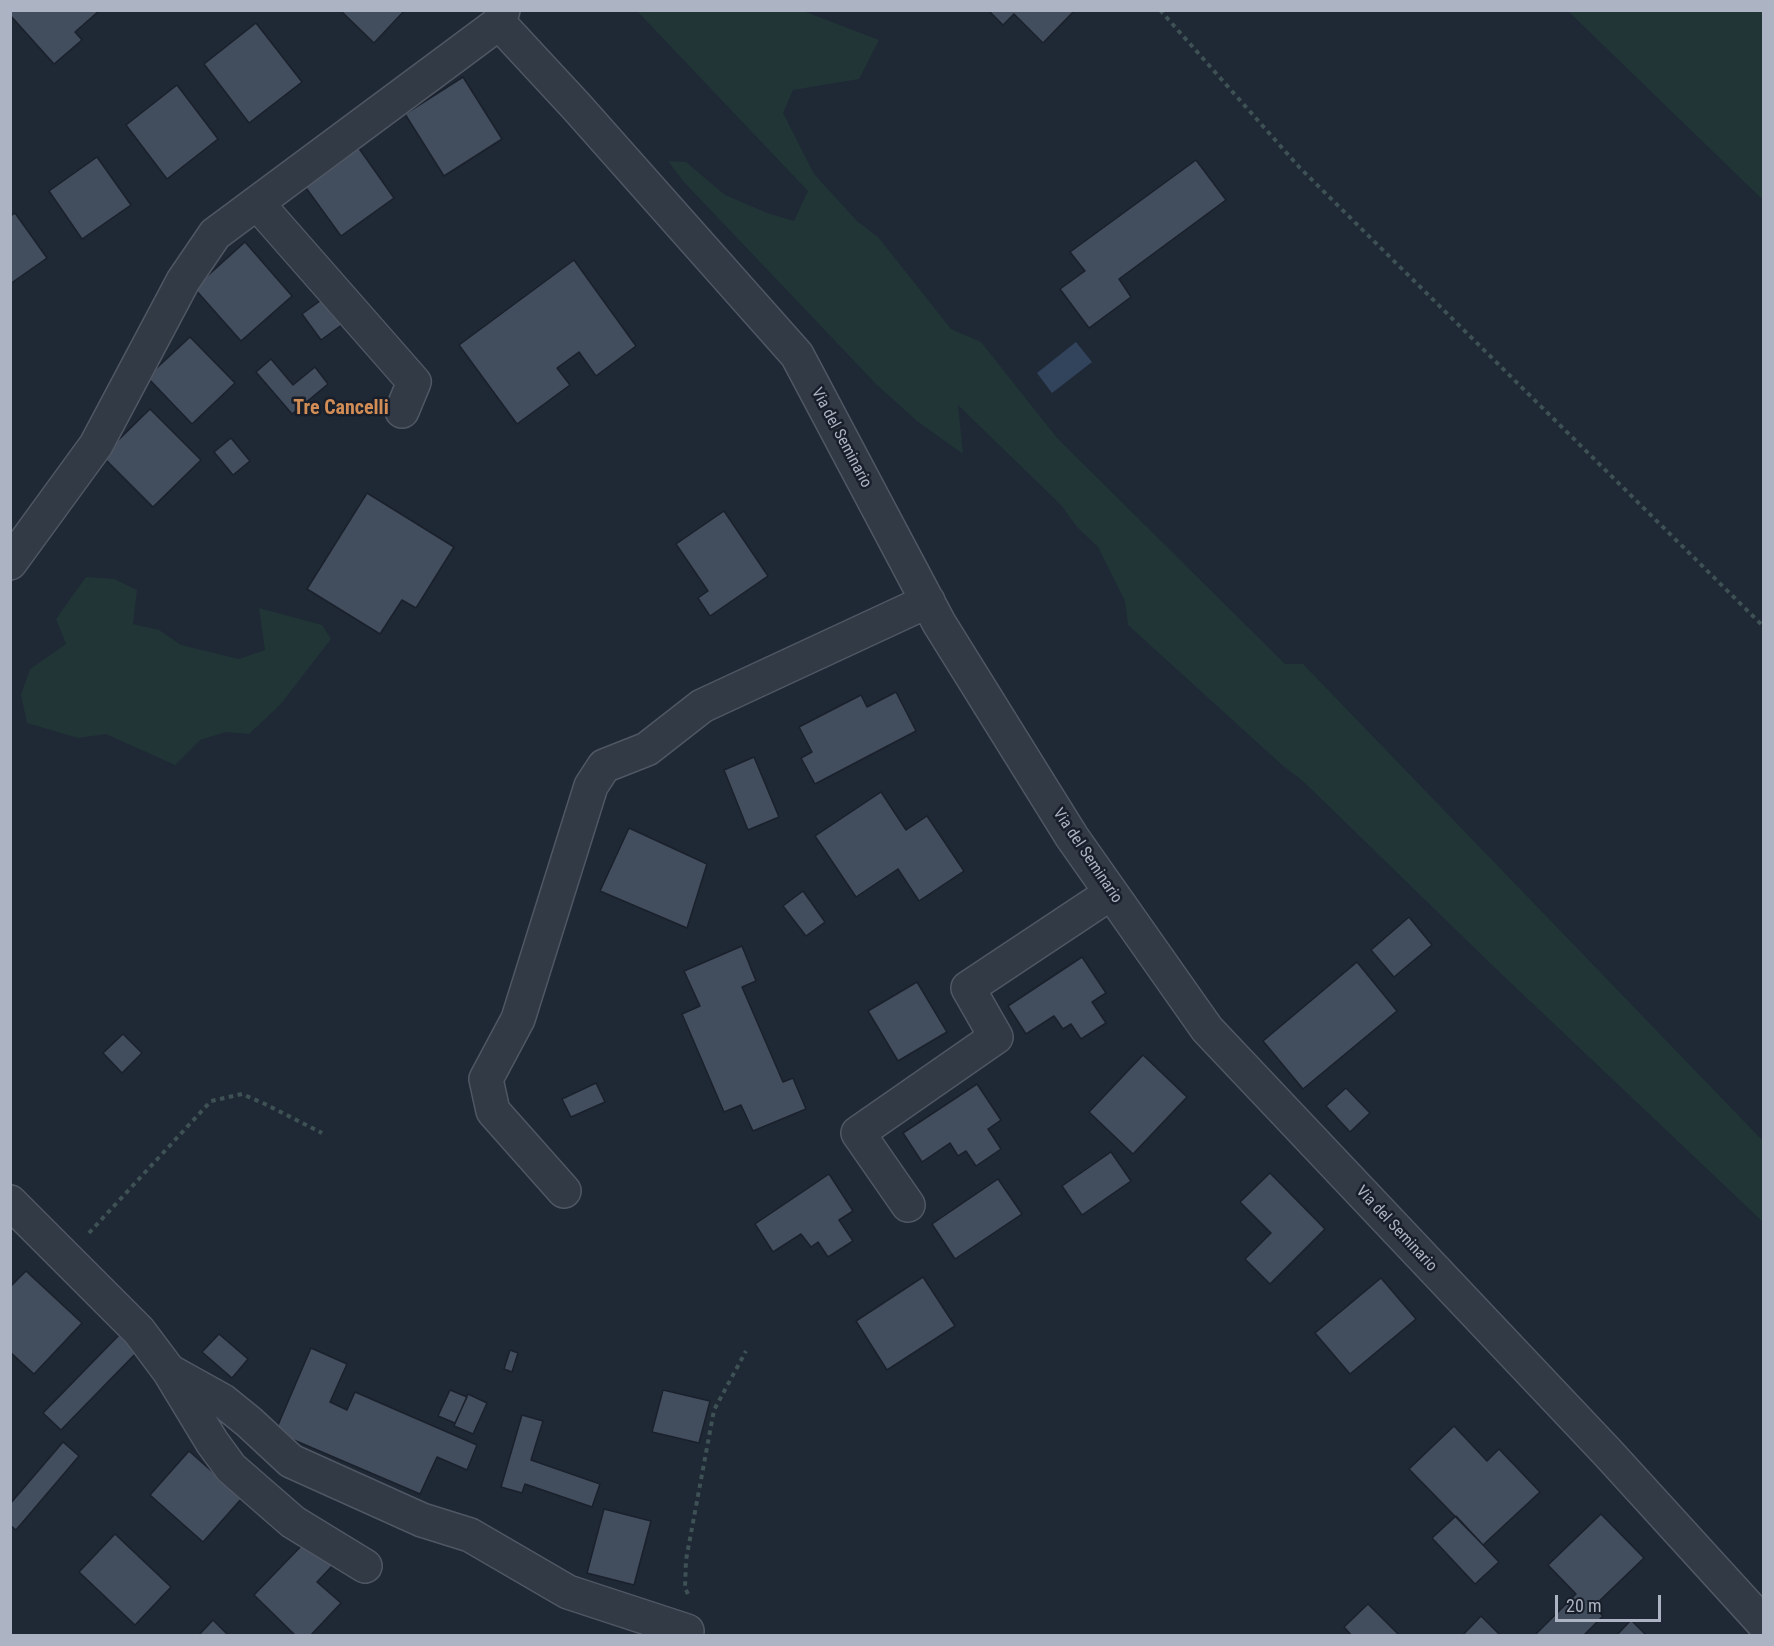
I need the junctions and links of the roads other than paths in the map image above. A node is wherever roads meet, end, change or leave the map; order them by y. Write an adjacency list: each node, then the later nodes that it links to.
1 (501, 17): 2 (street); 5 (street, Via del Seminario)
2 (257, 203): 3 (street); 4 (street)
3 (402, 411)
4 (10, 563)
5 (928, 601): 6 (street, Via del Seminario); 7 (street)
6 (1111, 893): 9 (street); 12 (street, Via del Seminario)
7 (564, 1191)
8 (10, 1202): 10 (street)
9 (908, 1205)
10 (169, 1371): 11 (street); 13 (street)
11 (365, 1566)
12 (1764, 1624)
13 (687, 1630)

